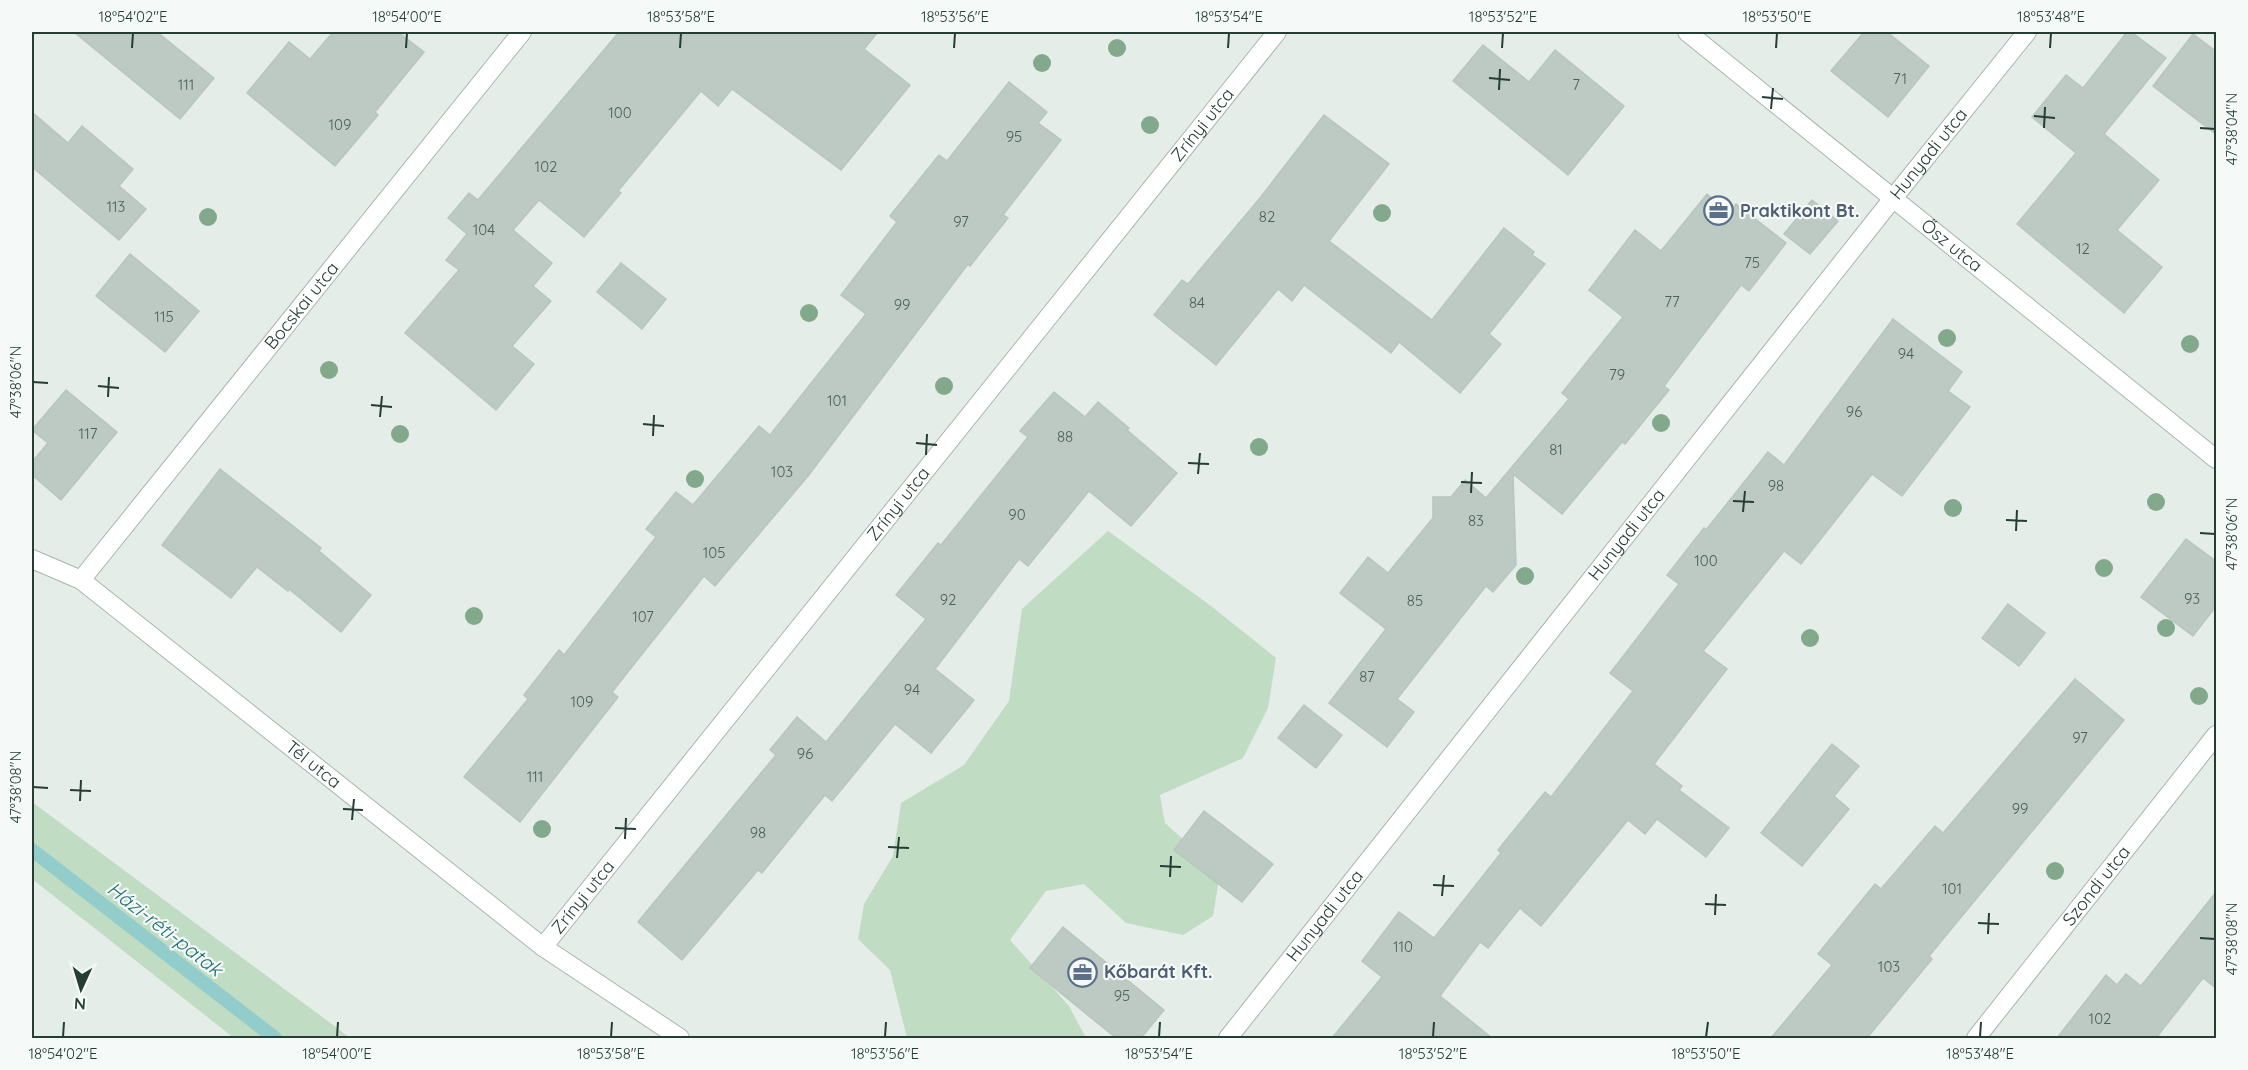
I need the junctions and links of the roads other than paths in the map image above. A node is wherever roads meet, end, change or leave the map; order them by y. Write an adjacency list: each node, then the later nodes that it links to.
1 (522, 32): 8 (street, Bocskai utca)
2 (1278, 32): 10 (street, Zrínyi utca)
3 (1687, 32): 5 (street, Ősz utca)
4 (2027, 32): 5 (street, Hunyadi utca)
5 (1893, 197): 6 (street, Ősz utca); 12 (street, Hunyadi utca)
6 (2217, 459)
7 (32, 559): 8 (street, Tél utca)
8 (81, 580): 10 (street, Tél utca)
9 (2217, 735): 13 (street, Szondi utca)
10 (543, 947): 11 (street, Tél utca)
11 (680, 1038)
12 (1228, 1038)
13 (1976, 1038)

